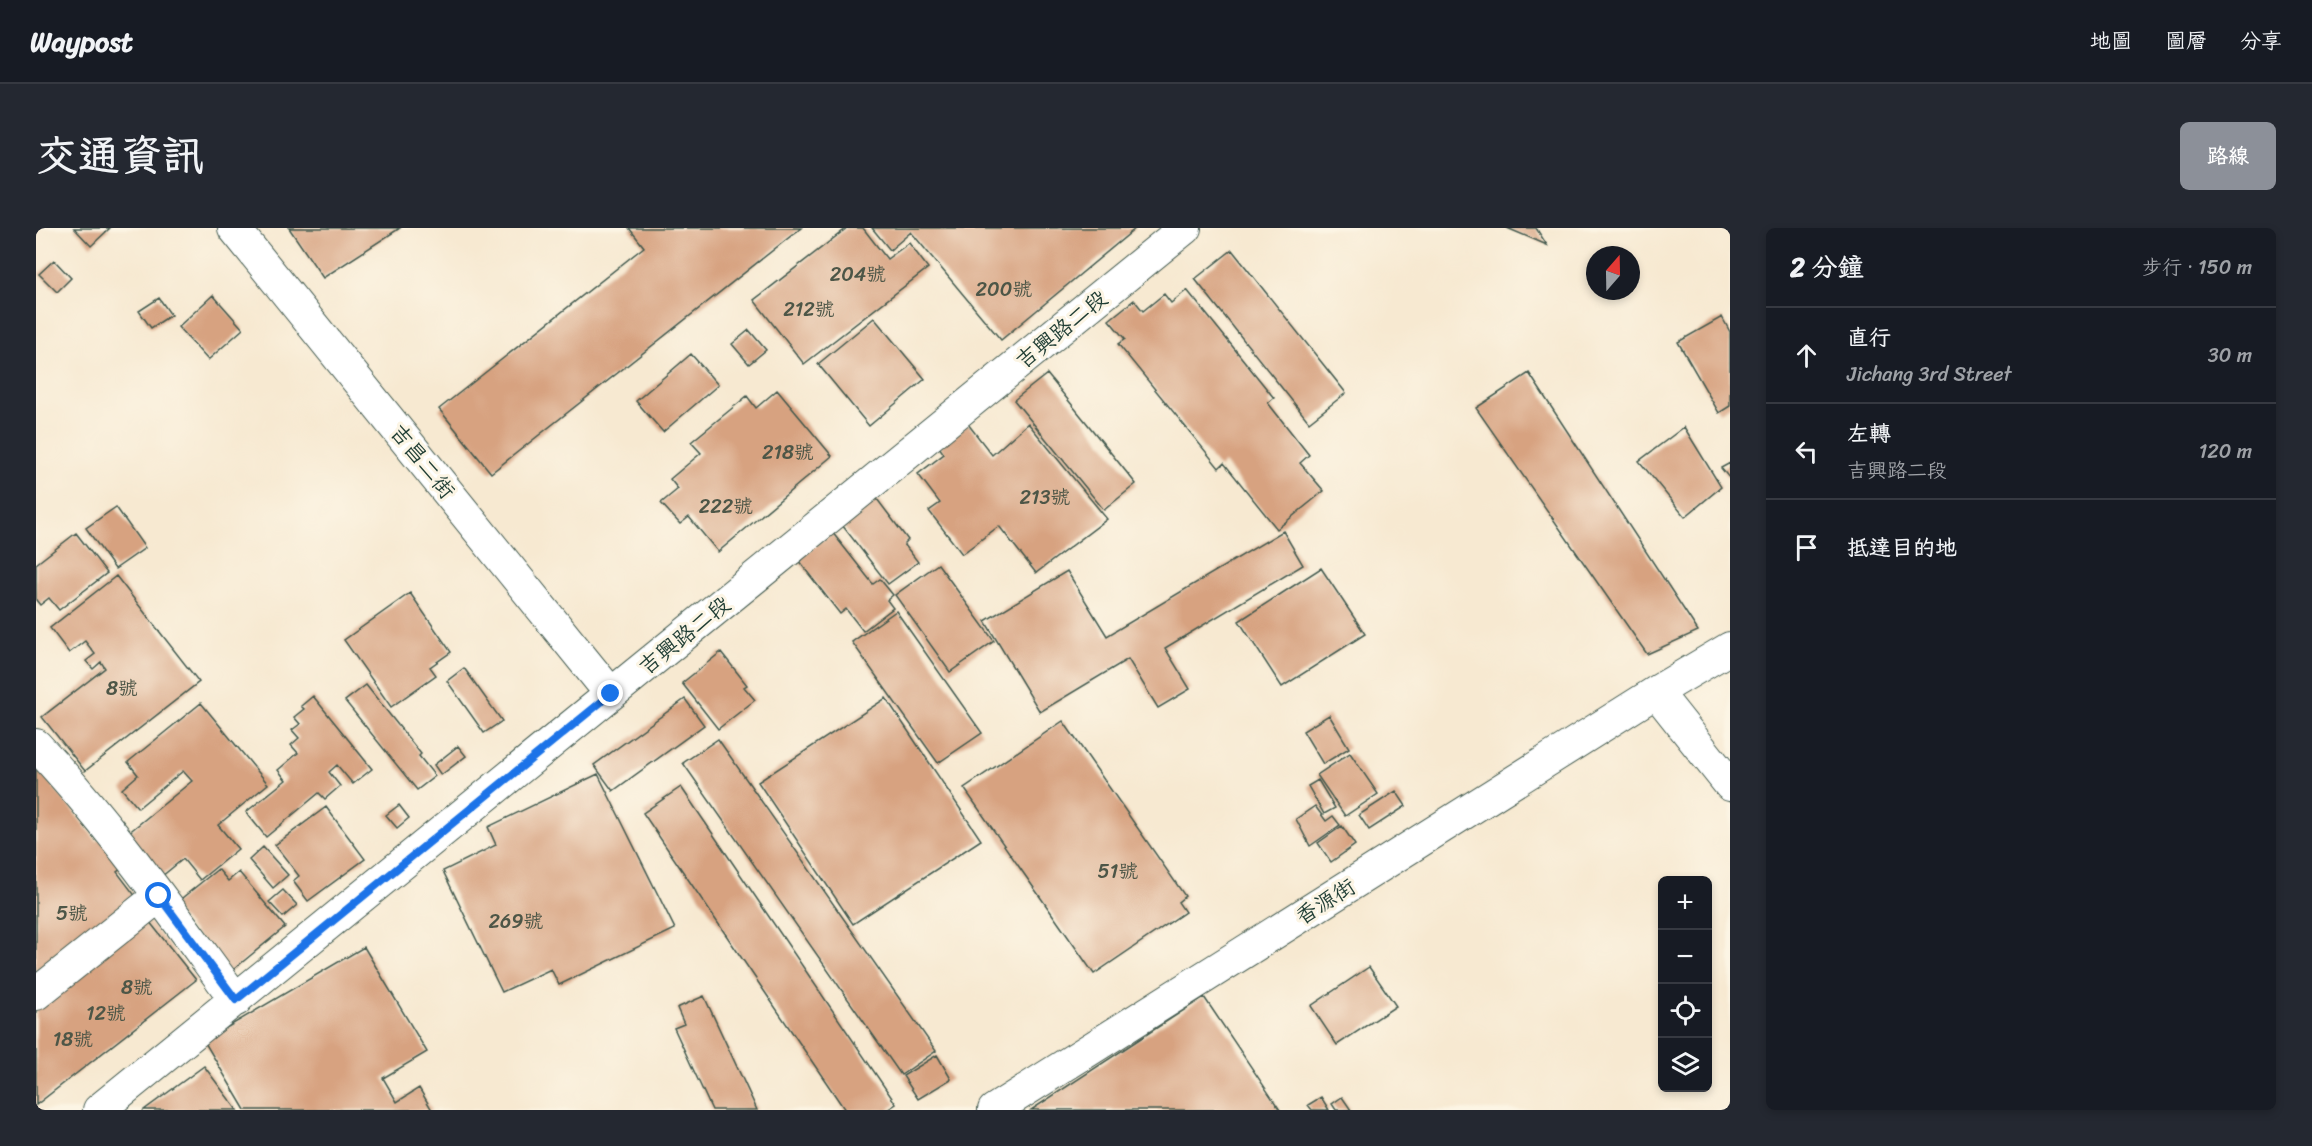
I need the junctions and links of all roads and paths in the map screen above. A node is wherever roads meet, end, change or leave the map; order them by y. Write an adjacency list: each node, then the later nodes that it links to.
1 (234, 228): 5 (street, 吉昌二街)
2 (1185, 228): 5 (street, 吉興路二段)
3 (1730, 648): 4 (street, 香源街)
4 (1656, 692): 7 (street); 12 (street, 香源街)
5 (611, 694): 10 (street, 吉興路二段)
6 (36, 745): 8 (street)
7 (1730, 785)
8 (159, 896): 9 (street); 10 (street)
9 (36, 994)
10 (236, 1000): 11 (street, 吉興路二段)
11 (99, 1110)
12 (994, 1110)

